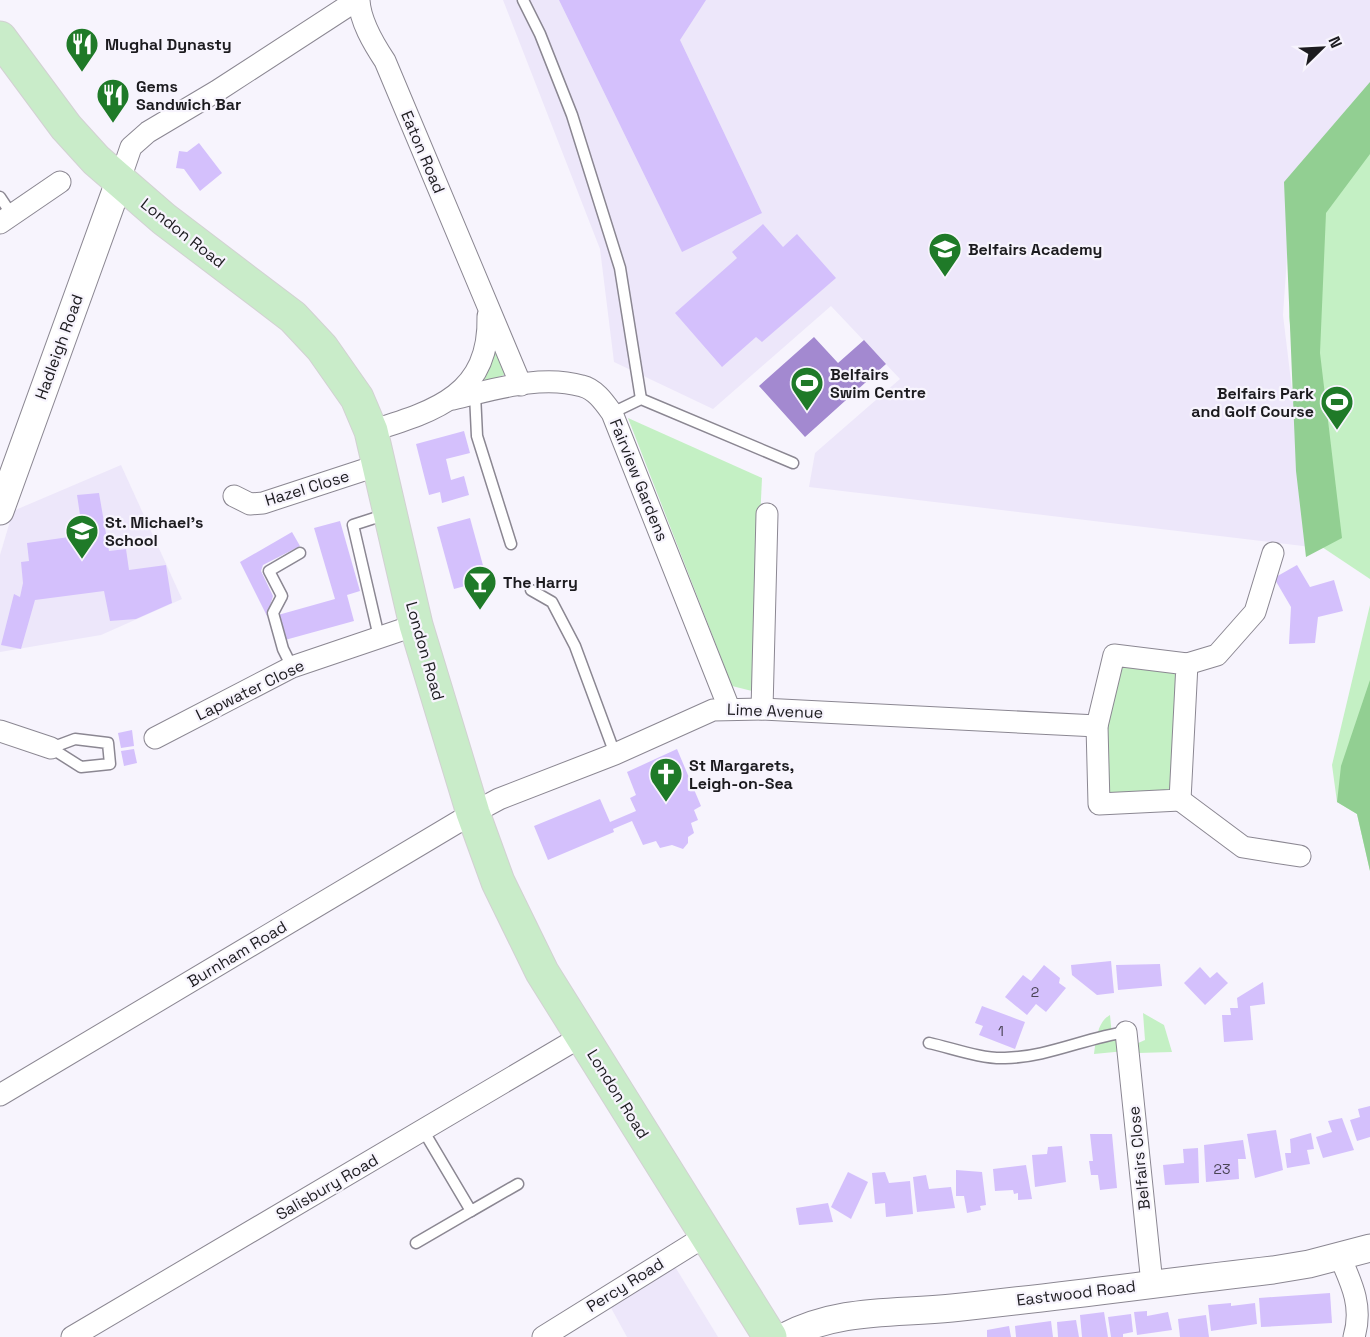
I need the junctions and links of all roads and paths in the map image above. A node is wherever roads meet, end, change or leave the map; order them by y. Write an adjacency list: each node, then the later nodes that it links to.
1 (358, 0): 5 (street); 8 (street, Eaton Road)
2 (523, 0): 12 (lane)
3 (0, 38): 5 (main road, London Road)
4 (60, 182): 7 (street)
5 (119, 182): 14 (main road, London Road); 18 (street, Hadleigh Road)
6 (0, 197): 7 (lane)
7 (6, 219)
8 (488, 306): 9 (street, Eaton Road); 11 (street, Eaton Road)
9 (522, 385): 10 (street, Fairview Gardens); 13 (street, Fairview Gardens)
10 (475, 394): 11 (street, Fairview Gardens); 21 (lane)
11 (453, 399): 14 (street, Eaton Road)
12 (641, 399): 13 (lane); 15 (lane)
13 (612, 413): 29 (street, Fairview Gardens)
14 (371, 431): 16 (main road, London Road)
15 (793, 463)
16 (379, 465): 17 (street, Hazel Close); 19 (main road, London Road)
17 (234, 496)
18 (5, 509)
19 (390, 513): 25 (main road, London Road); 26 (lane)
20 (767, 514): 30 (street)
21 (511, 544)
22 (300, 553): 28 (lane)
23 (1273, 553): 27 (street)
24 (531, 590): 35 (lane)
25 (416, 625): 26 (street, Lapwater Close); 37 (main road, London Road)
26 (379, 637): 28 (street, Lapwater Close)
27 (1187, 664): 31 (street); 36 (street)
28 (292, 667): 33 (street, Lapwater Close)
29 (729, 708): 30 (street, Lime Avenue); 35 (street, Lime Avenue)
30 (762, 709): 31 (street, Lime Avenue)
31 (1097, 726): 36 (street)
32 (0, 731): 34 (street)
33 (154, 738)
34 (51, 748): 34 (lane)
35 (615, 754): 37 (street, Lime Avenue)
36 (1180, 800): 38 (street)
37 (473, 813): 40 (main road, London Road); 42 (street, Burnham Road)
38 (1300, 856)
39 (1126, 1032): 41 (lane); 50 (street, Belfairs Close)
40 (582, 1036): 43 (street, Salisbury Road); 46 (main road, London Road)
41 (928, 1043)
42 (0, 1095)
43 (423, 1130): 45 (lane); 51 (street, Salisbury Road)
44 (518, 1184): 45 (lane)
45 (471, 1211): 47 (lane)
46 (707, 1235): 52 (street, Percy Road); 53 (main road, London Road)
47 (416, 1243)
48 (1370, 1248): 49 (street, Eastwood Road)
49 (1340, 1257): 50 (street, Eastwood Road); 55 (street)
50 (1152, 1284): 54 (street, Eastwood Road)
51 (72, 1337)
52 (543, 1337)
53 (770, 1337)
54 (784, 1337)
55 (1354, 1337)

